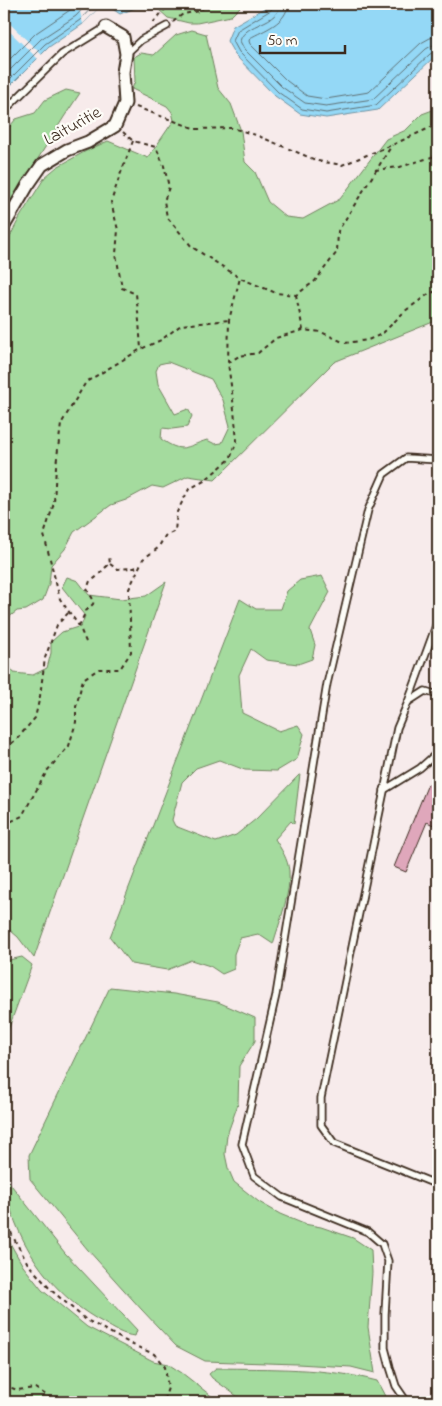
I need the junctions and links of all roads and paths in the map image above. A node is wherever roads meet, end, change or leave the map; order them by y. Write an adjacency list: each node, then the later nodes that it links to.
1 (172, 4): 5 (path)
2 (208, 4): 3 (path)
3 (167, 26): 5 (lane)
4 (106, 27): 6 (street); 8 (lane)
5 (148, 37): 6 (lane)
6 (126, 54): 7 (street, Laituritie)
7 (125, 102): 10 (street, Laituritie); 12 (path)
8 (4, 110)
9 (438, 122): 12 (path)
10 (115, 126): 11 (path); 15 (street, Laituritie)
11 (133, 141): 16 (path); 21 (path)
12 (392, 145): 14 (path)
13 (438, 155): 14 (path)
14 (375, 170): 18 (path)
15 (4, 226)
16 (240, 278): 18 (path); 19 (path)
17 (438, 291): 20 (path)
18 (296, 295): 20 (path)
19 (229, 320): 21 (path); 22 (path)
20 (304, 330): 22 (path)
21 (141, 349): 28 (path)
22 (228, 363): 27 (path)
23 (438, 452): 24 (lane)
24 (437, 459): 43 (lane)
25 (110, 556): 26 (path)
26 (110, 564): 27 (path); 30 (path)
27 (140, 566): 37 (path)
28 (69, 612): 30 (path); 34 (path)
29 (438, 620): 33 (lane)
30 (79, 626): 31 (path)
31 (86, 642)
32 (438, 695): 33 (lane)
33 (408, 702): 36 (lane)
34 (4, 748)
35 (438, 752): 36 (lane)
36 (384, 790): 38 (lane)
37 (4, 826)
38 (438, 1184)
39 (4, 1209): 42 (path)
40 (4, 1385): 41 (path)
41 (57, 1402)
42 (164, 1402)
43 (407, 1402)

